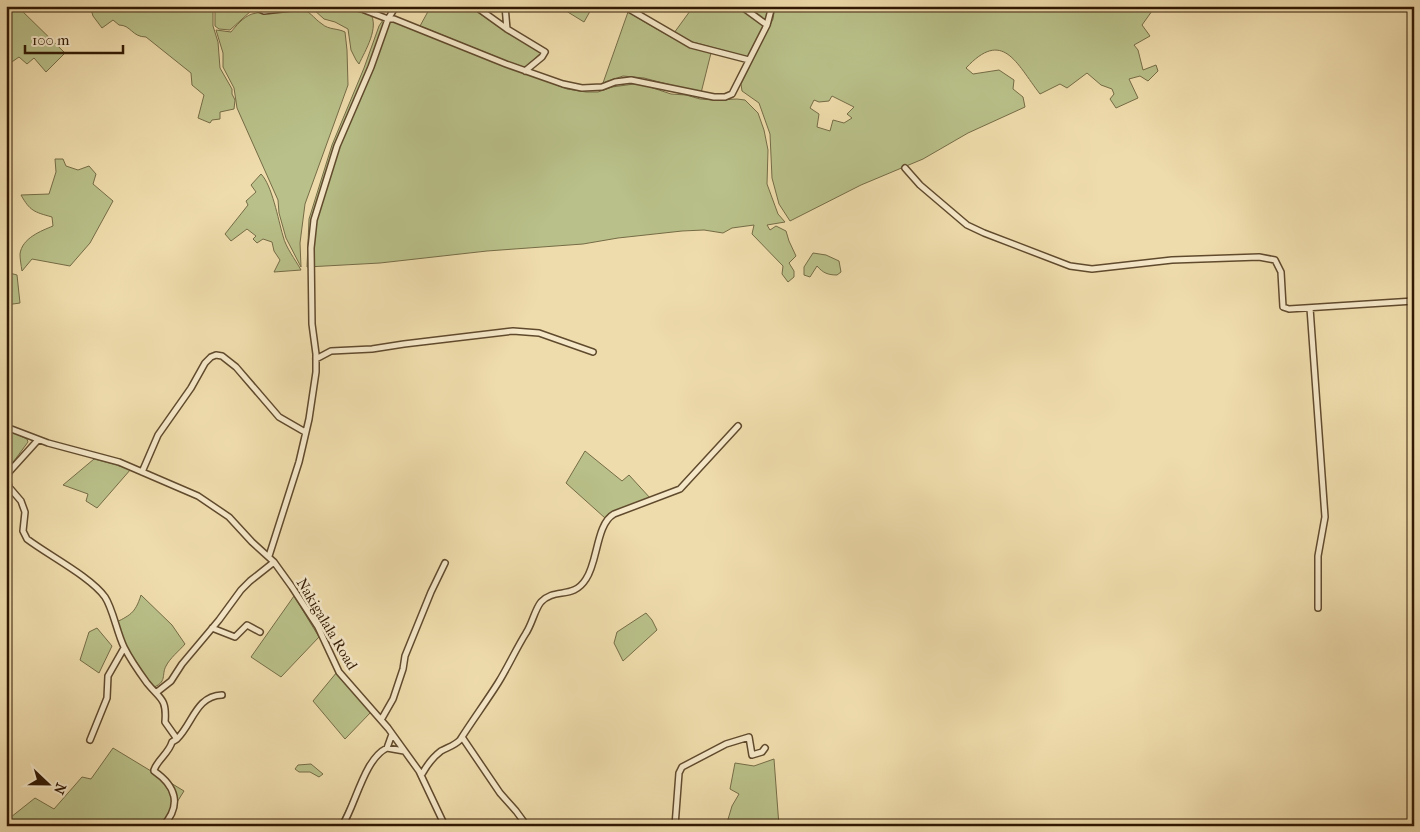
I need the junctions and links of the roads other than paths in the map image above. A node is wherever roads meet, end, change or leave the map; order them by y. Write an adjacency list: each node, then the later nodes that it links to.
1 (252, 6): 2 (street)
2 (309, 6)
3 (354, 6): 10 (street)
4 (396, 6): 10 (street)
5 (475, 6): 12 (street)
6 (505, 6): 12 (street)
7 (624, 6): 13 (street)
8 (741, 6): 11 (street)
9 (772, 6): 11 (street)
10 (388, 19): 14 (street); 19 (street)
11 (767, 25): 13 (street)
12 (507, 29): 14 (street)
13 (749, 60): 14 (street)
14 (525, 71)
15 (905, 168): 17 (street)
16 (1414, 301): 17 (street)
17 (1310, 308): 29 (street)
18 (593, 352): 19 (street)
19 (316, 359): 22 (street)
20 (738, 426): 37 (street)
21 (6, 427): 23 (street, Nakigalala Road)
22 (305, 432): 25 (street); 26 (street)
23 (38, 440): 24 (street); 25 (street, Nakigalala Road)
24 (8, 472): 32 (street)
25 (142, 472): 26 (street, Nakigalala Road)
26 (269, 556): 27 (street, Nakigalala Road)
27 (274, 562): 30 (street); 35 (street, Nakigalala Road)
28 (445, 563): 35 (street)
29 (1318, 608)
30 (212, 628): 31 (street); 33 (street)
31 (260, 632)
32 (124, 648): 33 (street); 39 (street)
33 (157, 692): 38 (street)
34 (222, 695): 38 (street)
35 (381, 720): 36 (street, Nakigalala Road)
36 (392, 734): 40 (street); 42 (street, Nakigalala Road)
37 (462, 737): 43 (street); 47 (street)
38 (177, 739): 44 (street)
39 (90, 740)
40 (388, 748): 42 (street); 45 (street)
41 (765, 748): 48 (street)
42 (404, 751): 43 (street, Nakigalala Road)
43 (422, 774): 46 (street, Nakigalala Road)
44 (163, 826)
45 (342, 826)
46 (445, 826)
47 (527, 826)
48 (674, 826)

